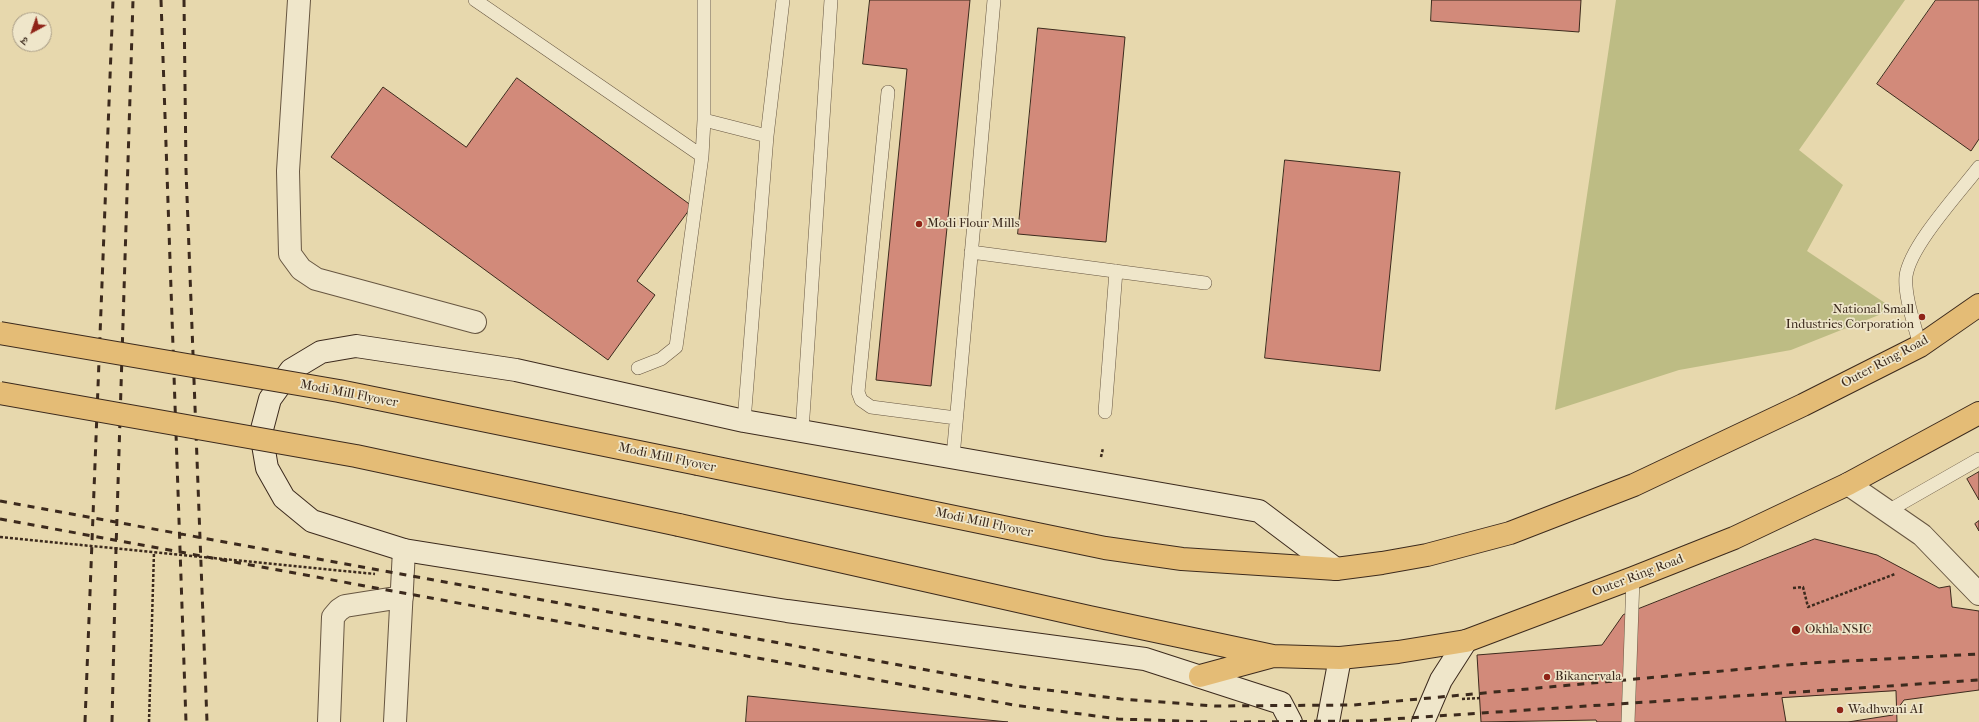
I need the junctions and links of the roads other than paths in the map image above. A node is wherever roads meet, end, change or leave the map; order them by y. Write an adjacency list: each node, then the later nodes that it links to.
1 (299, 0): 16 (main road)
2 (475, 0): 10 (lane)
3 (704, 0): 8 (lane)
4 (783, 0): 9 (lane)
5 (831, 0): 25 (lane)
6 (994, 0): 12 (lane)
7 (888, 92): 23 (lane)
8 (704, 120): 9 (lane); 10 (lane)
9 (767, 136): 24 (lane)
10 (702, 156): 19 (lane)
11 (1979, 167): 18 (lane)
12 (971, 252): 13 (lane); 23 (lane)
13 (1116, 271): 14 (lane); 21 (lane)
14 (1205, 283)
15 (1979, 305): 18 (main road, Outer Ring Road)
16 (475, 322)
17 (0, 333): 31 (main road, Modi Mill Flyover, bridge)
18 (1920, 346): 31 (main road, Outer Ring Road)
19 (638, 368)
20 (0, 393): 36 (main road, bridge)
21 (1105, 412)
22 (1979, 412): 28 (main road, Outer Ring Road)
23 (956, 418): 26 (lane)
24 (744, 421): 25 (main road); 30 (main road)
25 (802, 431): 26 (main road)
26 (953, 457): 31 (main road)
27 (1979, 459): 29 (lane)
28 (1848, 484): 29 (main road); 32 (main road, Outer Ring Road)
29 (1888, 511): 34 (main road)
30 (404, 550): 33 (main road); 38 (main road)
31 (1336, 569)
32 (1633, 578): 35 (main road, Outer Ring Road); 44 (lane)
33 (403, 586): 39 (main road); 40 (main road)
34 (1979, 594)
35 (1466, 641): 37 (main road, Outer Ring Road); 43 (main road)
36 (1273, 656): 37 (main road, Outer Ring Road); 38 (main road)
37 (1340, 658): 42 (main road)
38 (1200, 676): 41 (main road)
39 (329, 722)
40 (395, 722)
41 (1291, 722)
42 (1328, 722)
43 (1423, 722)
44 (1628, 722)

